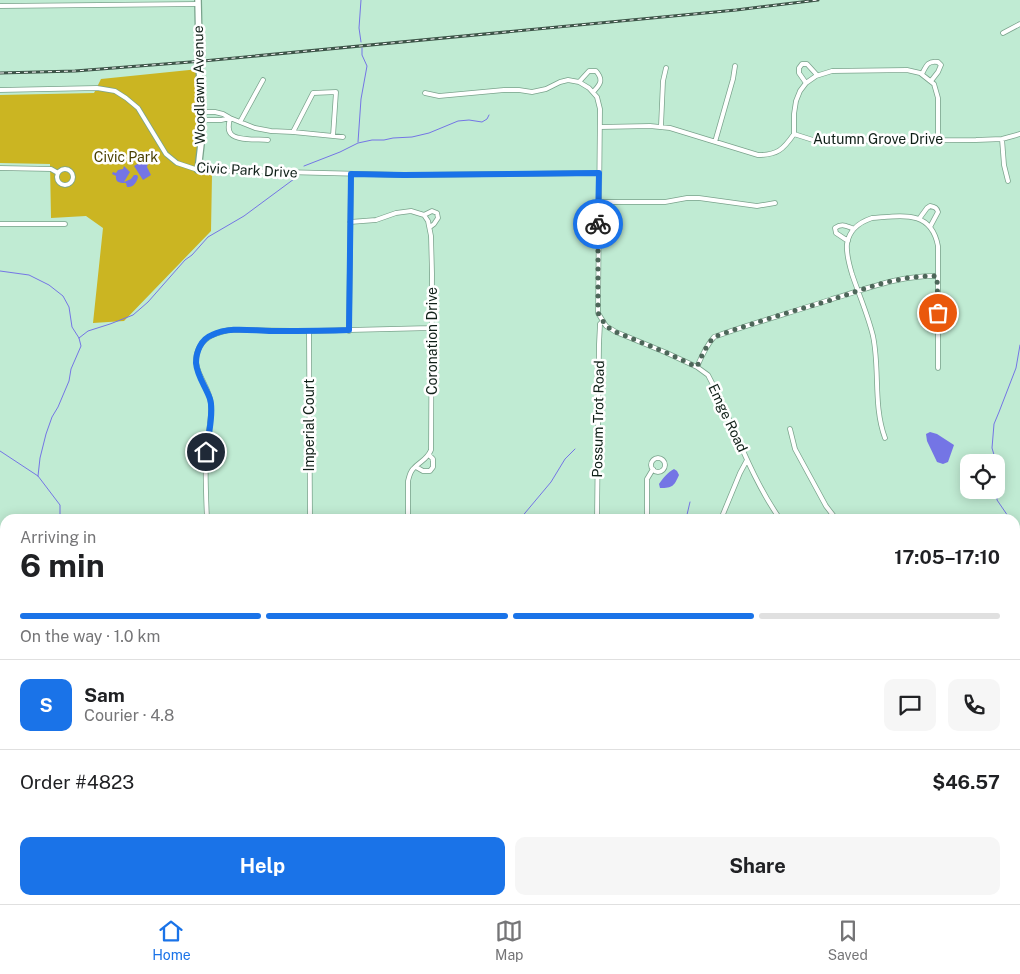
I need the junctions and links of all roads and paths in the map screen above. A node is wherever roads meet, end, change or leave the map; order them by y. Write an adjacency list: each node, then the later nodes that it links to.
1 (198, 2): 2 (street); 16 (street, Woodlawn Avenue)
2 (0, 6)
3 (1020, 24): 4 (street)
4 (1003, 33)
5 (735, 66): 30 (street)
6 (666, 68): 20 (street)
7 (922, 74): 8 (street); 11 (street); 11 (street)
8 (817, 75): 12 (street); 12 (street)
9 (263, 80): 19 (street)
10 (579, 82): 14 (street); 14 (street); 15 (street)
11 (931, 82): 29 (street)
12 (806, 83): 23 (street)
13 (0, 90): 32 (street, Civic Park Drive)
14 (593, 92): 21 (street)
15 (425, 93)
16 (200, 112): 17 (street); 18 (street, Woodlawn Avenue)
17 (230, 118): 18 (street); 19 (street); 28 (street)
18 (200, 120): 32 (street, Woodlawn Avenue)
19 (240, 122): 22 (street)
20 (661, 126): 21 (street, Autumn Grove Drive); 30 (street, Autumn Grove Drive)
21 (600, 127): 34 (street)
22 (293, 132): 25 (street); 25 (street)
23 (794, 134): 29 (street, Autumn Grove Drive); 30 (street, Autumn Grove Drive)
24 (1020, 134): 27 (street, Autumn Grove Drive)
25 (333, 136): 26 (street)
26 (343, 137)
27 (1002, 139): 29 (street, Autumn Grove Drive); 36 (street)
28 (268, 140)
29 (938, 140)
30 (715, 142)
31 (0, 168): 33 (street)
32 (198, 170): 35 (street, Civic Park Drive)
33 (58, 173): 33 (street)
34 (599, 173): 35 (street); 37 (street)
35 (351, 174): 41 (street)
36 (1008, 181)
37 (599, 202): 38 (street); 50 (street)
38 (775, 202)
39 (424, 215): 41 (street, Coronation Drive); 44 (street, Coronation Drive); 44 (street, Coronation Drive)
40 (919, 219): 45 (street); 45 (street); 46 (street)
41 (350, 222): 52 (street)
42 (0, 224): 43 (street)
43 (65, 224)
44 (430, 227): 51 (street, Coronation Drive)
45 (930, 227): 48 (street)
46 (854, 229): 47 (street); 47 (street)
47 (848, 241): 49 (street)
48 (937, 276): 49 (street); 55 (street)
49 (858, 291): 54 (street); 57 (street)
50 (603, 321): 54 (street, Emge Road); 65 (street, Possum Trot Road)
51 (431, 328): 52 (street); 58 (street, Coronation Drive)
52 (349, 330): 53 (street)
53 (309, 331): 62 (street); 63 (street, Imperial Court)
54 (697, 367): 59 (street, Emge Road)
55 (938, 368)
56 (790, 429): 69 (street)
57 (885, 438)
58 (429, 455): 60 (street); 60 (street, Coronation Drive)
59 (747, 460): 67 (street); 68 (street, Emge Road)
60 (416, 467): 64 (street)
61 (653, 469): 66 (street)
62 (207, 514)
63 (310, 514)
64 (408, 514)
65 (597, 514)
66 (647, 514)
67 (723, 514)
68 (777, 514)
69 (832, 514)

